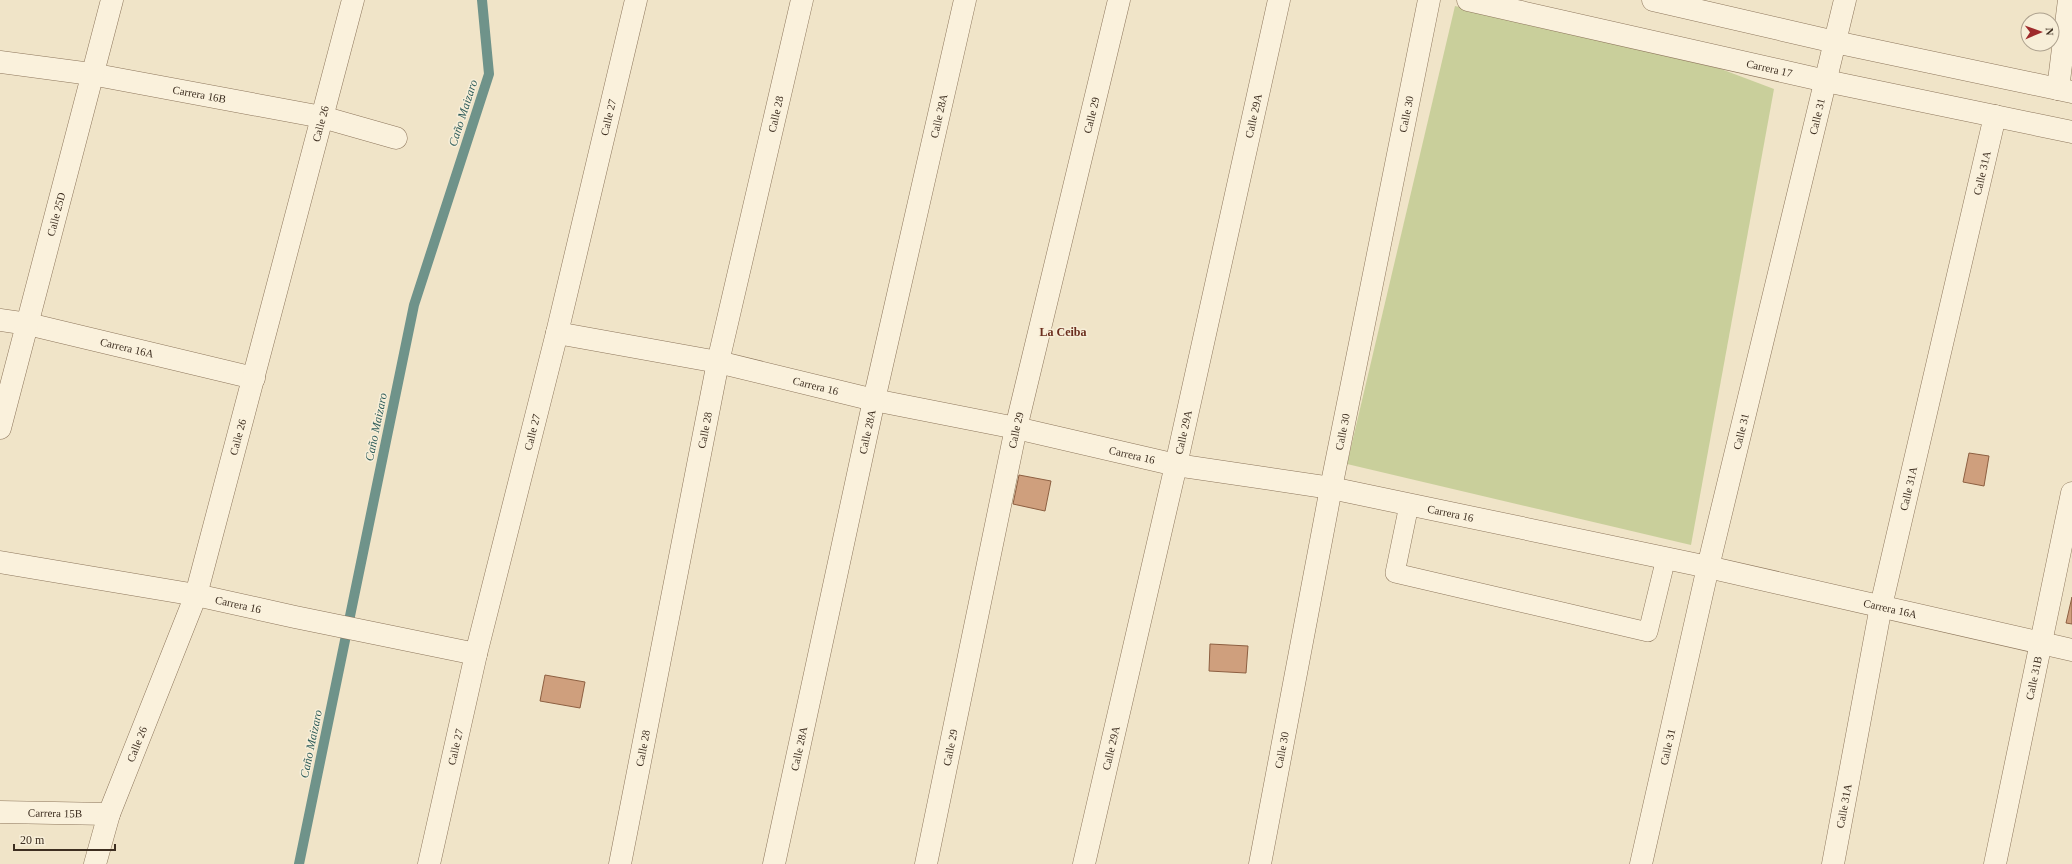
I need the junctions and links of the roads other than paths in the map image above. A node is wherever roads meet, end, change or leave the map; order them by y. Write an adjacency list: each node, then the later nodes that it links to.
1 (112, 0): 15 (street, Calle 25D)
2 (352, 0): 19 (street, Calle 26)
3 (636, 0): 24 (street, Calle 27)
4 (802, 0): 25 (street, Calle 28)
5 (964, 0): 27 (street, Calle 28A)
6 (1119, 0): 29 (street, Calle 29)
7 (1279, 0): 30 (street, Calle 29A)
8 (1429, 0): 31 (street, Calle 30)
9 (1468, 0): 16 (street, Carrera 17)
10 (1653, 0): 13 (street)
11 (1845, 0): 13 (street, Calle 31)
12 (2070, 0): 17 (street)
13 (1835, 42): 16 (street, Calle 31); 17 (street)
14 (0, 62): 15 (street, Carrera 16B)
15 (91, 74): 19 (street, Carrera 16B); 23 (street, Calle 25D)
16 (1826, 81): 18 (street, Carrera 17); 36 (street, Calle 31)
17 (2065, 90)
18 (1995, 116): 20 (street, Carrera 17); 38 (street, Calle 31A)
19 (322, 117): 21 (street, Carrera 16B); 26 (street, Calle 26)
20 (2072, 132)
21 (396, 138)
22 (0, 320): 23 (street, Carrera 16A)
23 (28, 324): 26 (street, Carrera 16A); 28 (street, Calle 25D)
24 (557, 332): 25 (street, Carrera 16); 41 (street, Calle 27)
25 (718, 362): 27 (street, Carrera 16); 46 (street, Calle 28)
26 (254, 378): 37 (street, Calle 26)
27 (874, 400): 29 (street, Carrera 16); 47 (street, Calle 28A)
28 (0, 428)
29 (1016, 428): 30 (street, Carrera 16); 48 (street, Calle 29)
30 (1176, 465): 31 (street, Carrera 16); 49 (street, Calle 29A)
31 (1331, 488): 33 (street, Carrera 16); 50 (street, Calle 30)
32 (2072, 493): 39 (street, Calle 31B)
33 (1409, 505): 34 (street, Carrera 16); 34 (lane)
34 (1666, 558): 36 (street, Carrera 16)
35 (0, 562): 37 (street, Carrera 16)
36 (1708, 567): 38 (street, Carrera 16A); 51 (street, Calle 31)
37 (196, 595): 41 (street, Carrera 16); 43 (street, Calle 26)
38 (1881, 606): 39 (street, Carrera 16A); 52 (street, Calle 31A)
39 (2041, 643): 40 (street, Carrera 16A); 53 (street, Calle 31B)
40 (2072, 650)
41 (476, 654): 45 (street, Calle 27)
42 (0, 812): 43 (street, Carrera 15B)
43 (109, 814): 44 (street, Calle 26)
44 (95, 864)
45 (429, 864)
46 (620, 864)
47 (774, 864)
48 (926, 864)
49 (1084, 864)
50 (1260, 864)
51 (1641, 864)
52 (1833, 864)
53 (1995, 864)

